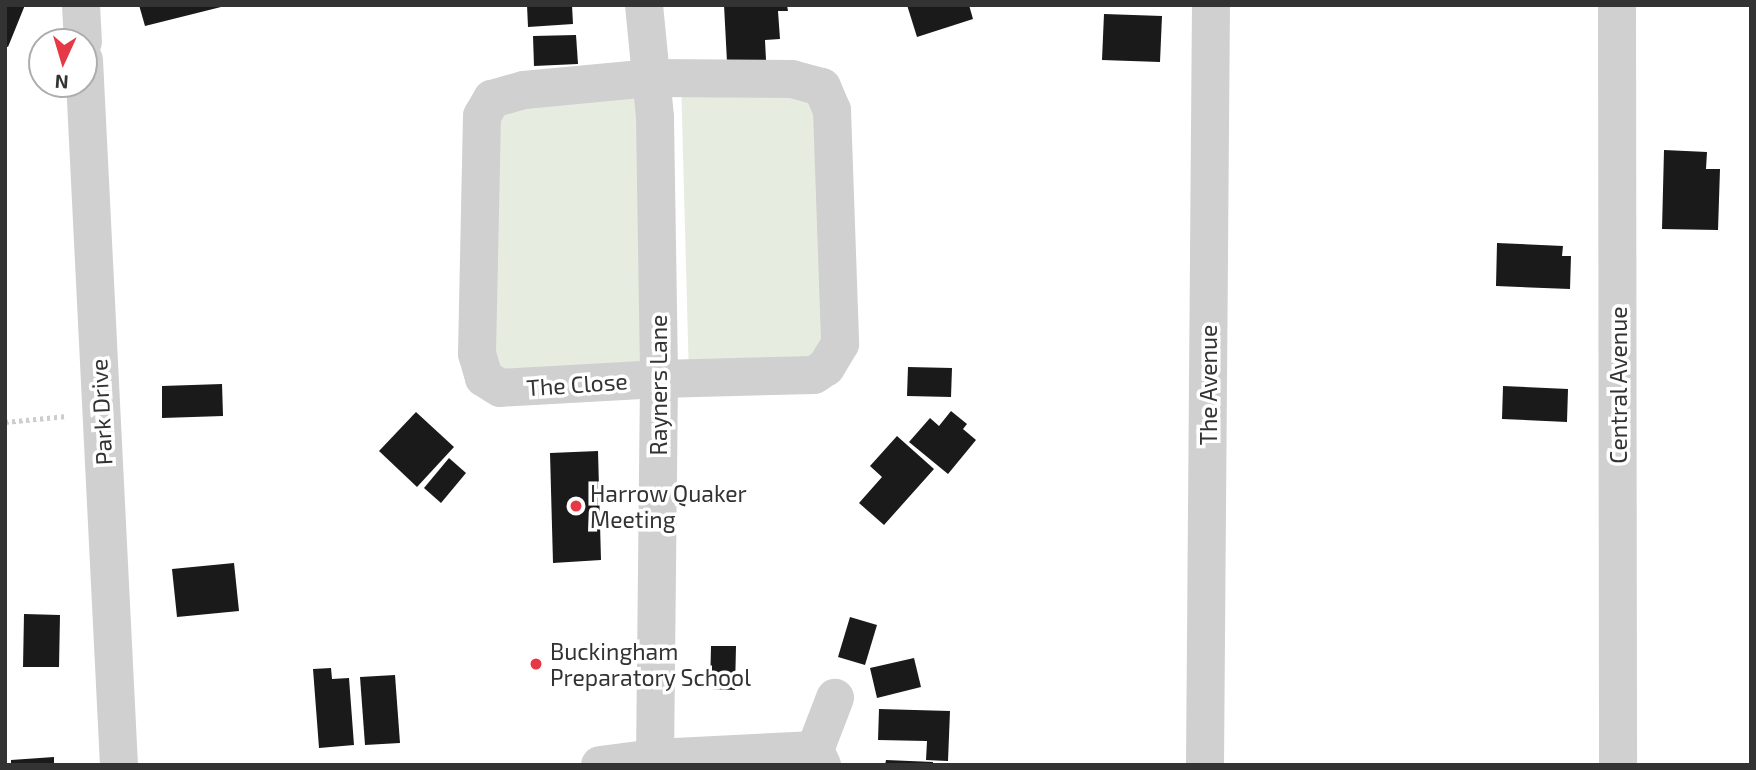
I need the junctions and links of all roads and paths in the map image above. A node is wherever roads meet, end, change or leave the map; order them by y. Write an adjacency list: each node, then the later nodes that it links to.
1 (644, 5): 4 (street, Rayners Lane)
2 (1211, 5): 14 (street, The Avenue)
3 (1617, 5): 15 (street, Central Avenue)
4 (652, 78): 6 (street, Rayners Lane); 6 (street, The Close); 6 (street, The Close)
5 (86, 98): 7 (street, Park Drive)
6 (659, 379): 11 (street, Rayners Lane)
7 (101, 412): 8 (path); 12 (street, Park Drive)
8 (5, 422)
9 (835, 698): 10 (street)
10 (819, 757): 11 (street)
11 (655, 761): 13 (street)
12 (118, 765)
13 (600, 765)
14 (1205, 765)
15 (1618, 765)

